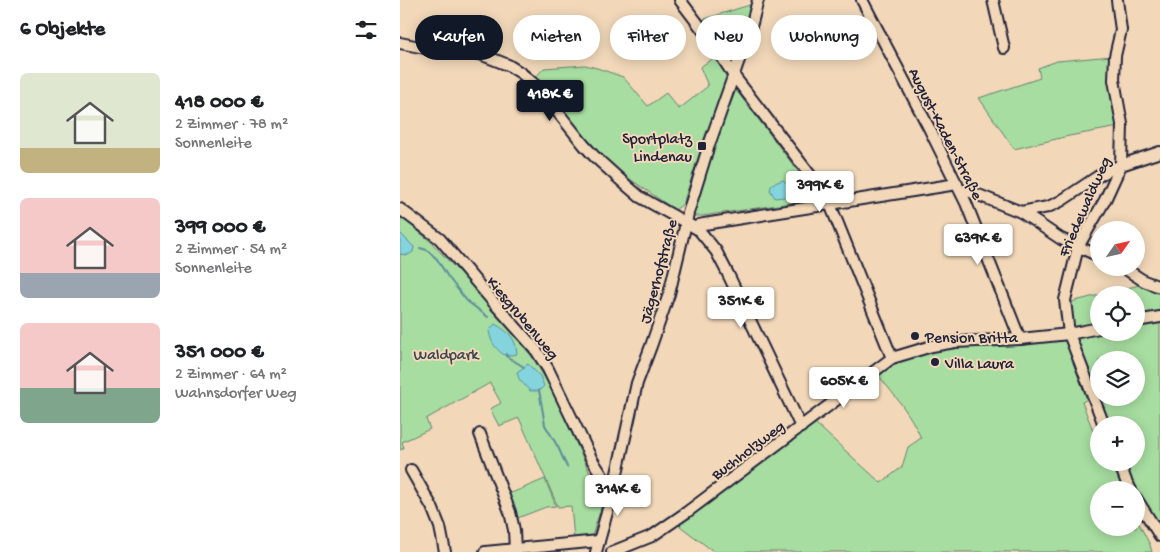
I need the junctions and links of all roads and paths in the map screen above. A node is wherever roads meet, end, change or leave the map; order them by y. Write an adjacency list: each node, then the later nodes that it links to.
1 (680, 0): 8 (street)
2 (758, 0): 8 (street, Jägerhofstraße)
3 (862, 0): 11 (street, August-Kaden-Straße)
4 (993, 0): 7 (street)
5 (1117, 0): 10 (street, Friedewaldweg)
6 (400, 43): 15 (street)
7 (1004, 48)
8 (734, 76): 12 (street); 15 (street, Jägerhofstraße)
9 (1160, 152): 10 (street)
10 (1121, 165): 14 (street); 16 (street, Friedewaldweg)
11 (959, 187): 12 (street); 14 (street); 24 (street, August-Kaden-Straße)
12 (830, 204): 15 (street); 25 (street)
13 (400, 209): 30 (street, Kiesgrubenweg)
14 (1021, 212): 16 (street)
15 (691, 225): 27 (street); 30 (street, Jägerhofstraße)
16 (1078, 247): 17 (street); 23 (street, Friedewaldweg)
17 (1090, 252)
18 (1137, 276): 19 (street)
19 (1160, 287)
20 (1160, 317): 21 (street)
21 (1145, 320)
22 (1090, 330): 23 (street, Buchholzweg)
23 (1069, 334): 24 (street, Buchholzweg); 26 (street, Friedewaldweg)
24 (1020, 338): 25 (street, Buchholzweg)
25 (892, 358): 27 (street, Buchholzweg)
26 (1101, 416)
27 (801, 427): 38 (street, Buchholzweg)
28 (480, 434): 34 (street)
29 (411, 470): 35 (street)
30 (614, 487): 33 (street, Jägerhofstraße)
31 (1145, 512): 32 (street)
32 (1160, 536)
33 (599, 541): 34 (street); 37 (street, Jägerhofstraße)
34 (515, 550): 36 (street)
35 (445, 552)
36 (485, 552)
37 (596, 552)
38 (612, 552)

